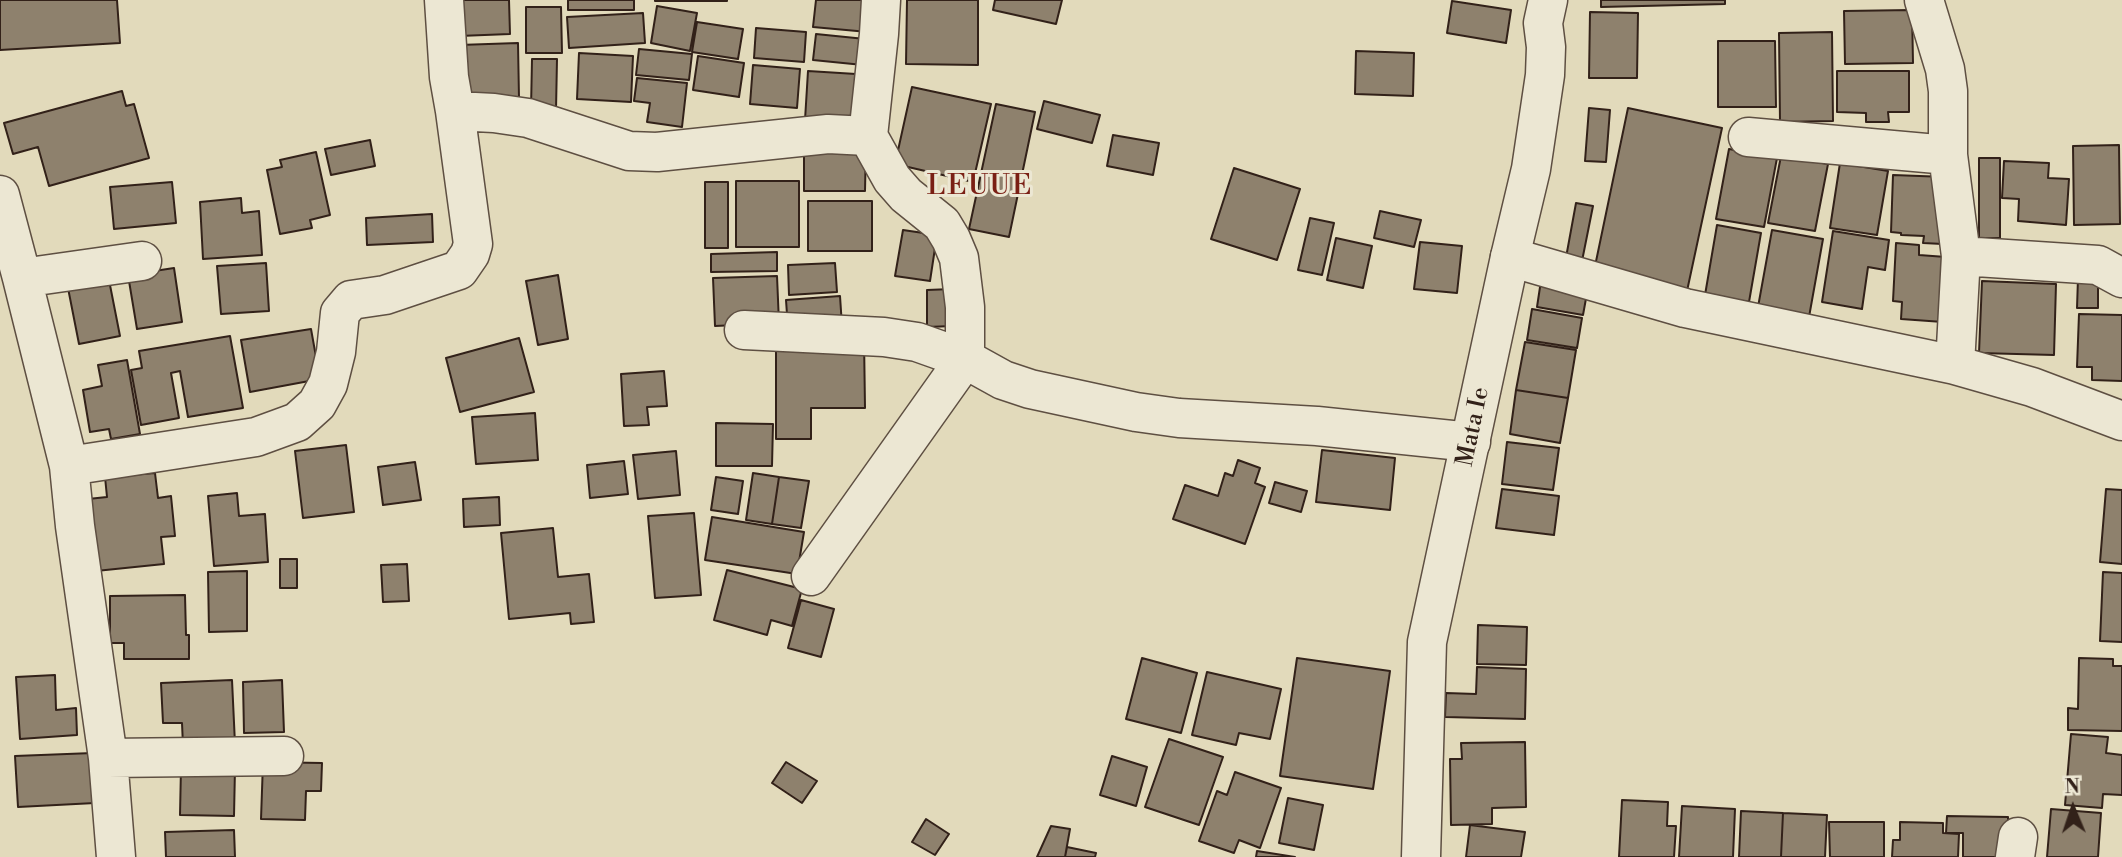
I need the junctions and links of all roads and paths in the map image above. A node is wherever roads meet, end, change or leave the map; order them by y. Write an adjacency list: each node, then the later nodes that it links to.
1 (444, 0): 5 (street)
2 (881, 0): 6 (street)
3 (1548, 0): 11 (street, Mata Ie)
4 (1924, 0): 8 (street)
5 (455, 111): 6 (street); 20 (street)
6 (868, 136): 16 (street)
7 (1748, 137): 8 (street)
8 (1948, 155): 10 (street)
9 (0, 195): 13 (street)
10 (1962, 256): 14 (street); 17 (street)
11 (1510, 257): 17 (street); 19 (street, Mata Ie)
12 (142, 261): 13 (street)
13 (22, 278): 20 (street)
14 (2122, 278)
15 (744, 330): 16 (street)
16 (965, 359): 19 (street); 21 (street)
17 (1955, 365): 18 (street)
18 (2122, 421)
19 (1471, 442): 25 (street, Mata Ie)
20 (69, 466): 23 (street)
21 (811, 576)
22 (284, 755): 23 (street)
23 (108, 758): 24 (street)
24 (117, 857)
25 (1421, 857)

